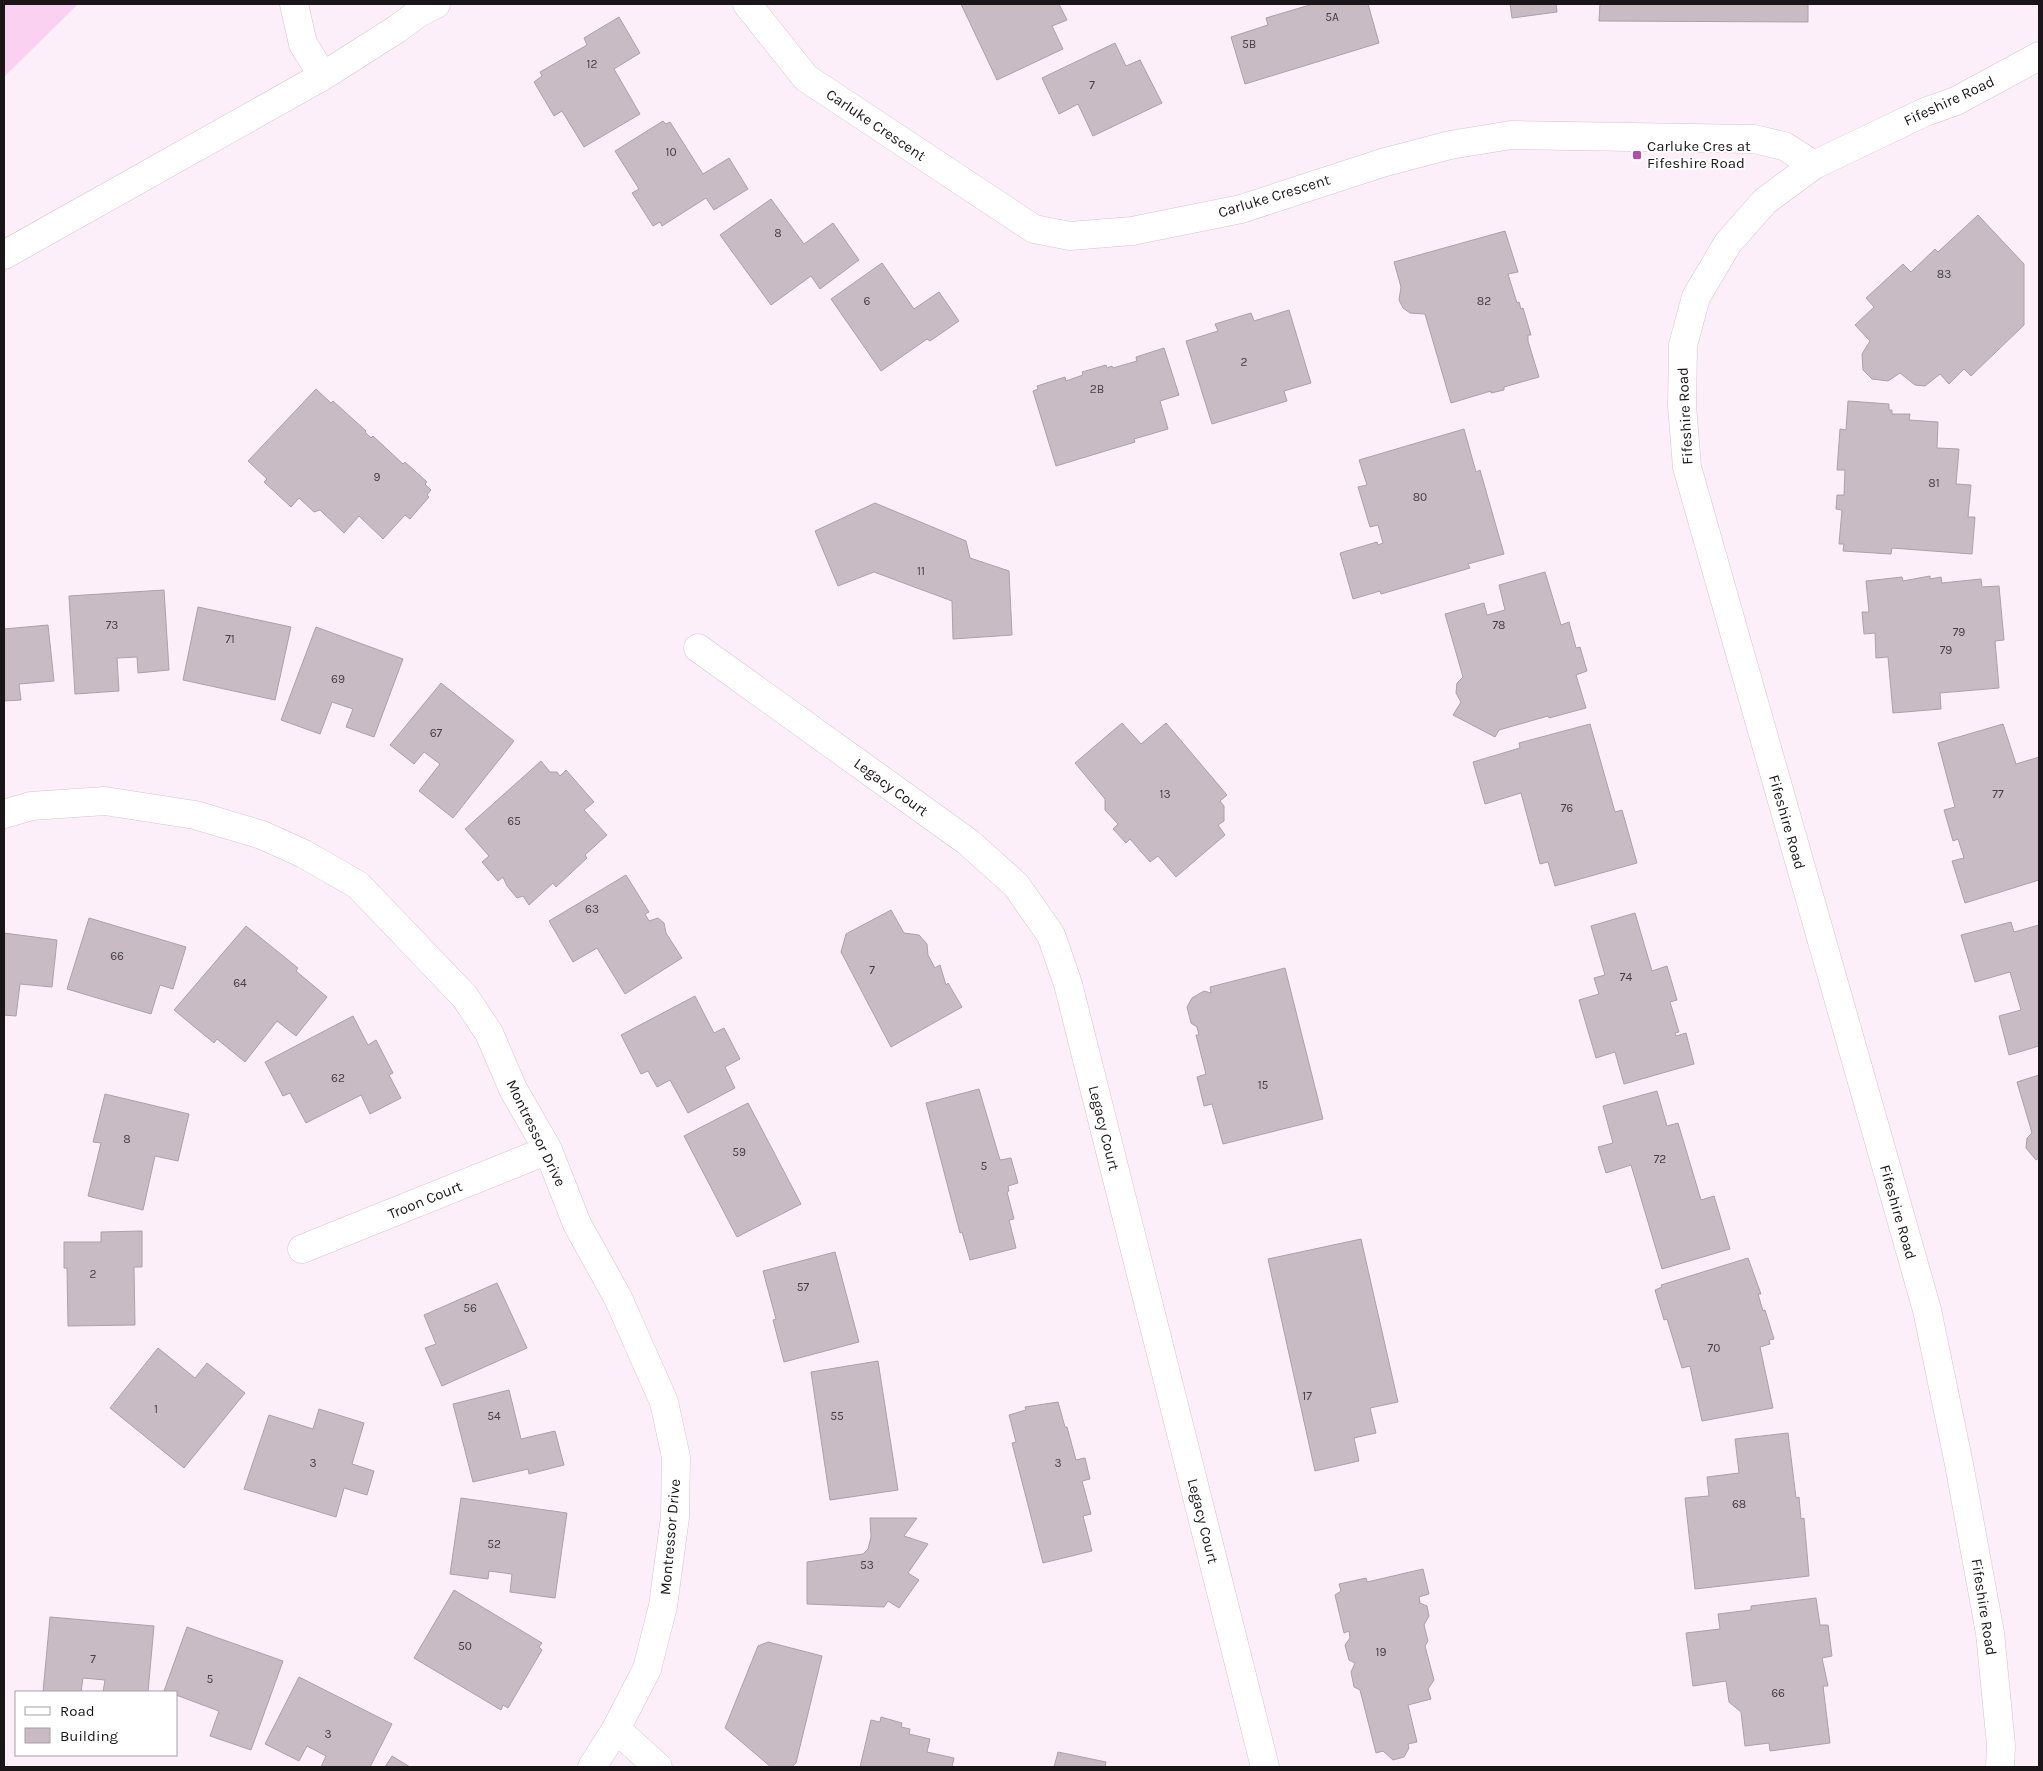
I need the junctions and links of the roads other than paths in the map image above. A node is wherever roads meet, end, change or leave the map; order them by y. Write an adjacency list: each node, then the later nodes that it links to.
1 (294, 4): 5 (street)
2 (747, 4): 6 (street, Carluke Crescent)
3 (421, 7): 5 (street)
4 (2039, 56): 6 (street, Fifeshire Road)
5 (323, 76): 7 (street)
6 (1814, 165): 16 (street, Fifeshire Road)
7 (4, 255)
8 (698, 648): 15 (street, Legacy Court)
9 (4, 814): 10 (street, Montressor Drive)
10 (548, 1150): 11 (street, Troon Court); 12 (street, Montressor Drive)
11 (302, 1249)
12 (616, 1730): 13 (street, Montressor Drive); 14 (street)
13 (592, 1767)
14 (658, 1767)
15 (1265, 1767)
16 (2000, 1767)

